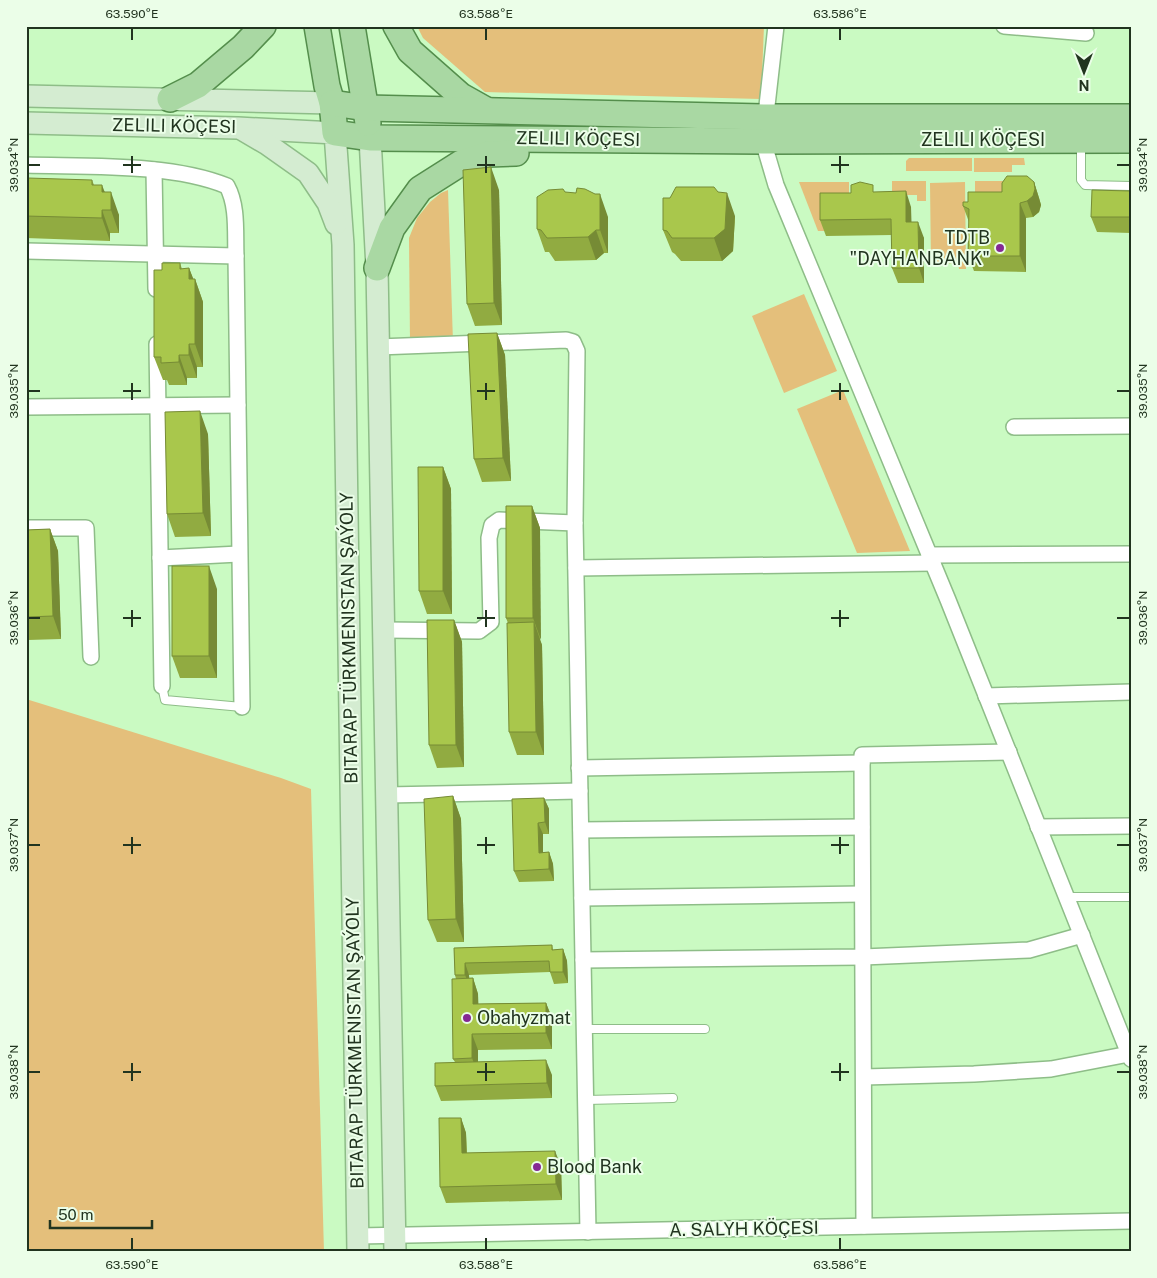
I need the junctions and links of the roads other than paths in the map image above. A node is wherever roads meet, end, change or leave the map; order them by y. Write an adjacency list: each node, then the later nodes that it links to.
1 (263, 26): 9 (main road)
2 (317, 26): 10 (main road, BITARAP TÜRKMENISTAN ŞAÝOLY)
3 (352, 26): 11 (main road, BITARAP TÜRKMENISTAN ŞAÝOLY)
4 (396, 26): 12 (main road)
5 (776, 26): 13 (street)
6 (1004, 26): 7 (street)
7 (1086, 33)
8 (26, 96): 9 (main road, ZELILI KÖÇESI)
9 (170, 100): 10 (main road, ZELILI KÖÇESI)
10 (332, 103): 11 (main road, ZELILI KÖÇESI); 17 (main road, BITARAP TÜRKMENISTAN ŞAÝOLY)
11 (366, 108): 12 (main road, ZELILI KÖÇESI); 18 (main road, BITARAP TÜRKMENISTAN ŞAÝOLY)
12 (488, 111): 13 (main road, ZELILI KÖÇESI)
13 (765, 117): 14 (main road, ZELILI KÖÇESI); 22 (street)
14 (1131, 117)
15 (26, 123): 16 (main road, ZELILI KÖÇESI)
16 (238, 128): 17 (main road, ZELILI KÖÇESI); 26 (main road)
17 (335, 133): 18 (main road, ZELILI KÖÇESI); 26 (main road, BITARAP TÜRKMENISTAN ŞAÝOLY)
18 (370, 138): 19 (main road, ZELILI KÖÇESI); 30 (main road, BITARAP TÜRKMENISTAN ŞAÝOLY)
19 (583, 140): 22 (main road, ZELILI KÖÇESI); 30 (main road)
20 (1081, 140): 21 (main road, ZELILI KÖÇESI); 22 (main road, ZELILI KÖÇESI); 25 (lane)
21 (1131, 140)
22 (763, 141): 44 (street)
23 (26, 166): 24 (street)
24 (154, 170): 28 (street); 29 (street)
25 (1131, 186)
26 (344, 245): 77 (main road, BITARAP TÜRKMENISTAN ŞAÝOLY)
27 (26, 251): 28 (street)
28 (156, 254): 29 (street); 31 (street)
29 (236, 256): 34 (street)
30 (377, 268): 33 (main road, BITARAP TÜRKMENISTAN ŞAÝOLY)
31 (156, 301)
32 (157, 330): 35 (street)
33 (378, 347): 39 (street); 46 (main road, BITARAP TÜRKMENISTAN ŞAÝOLY)
34 (238, 405): 35 (street); 41 (street)
35 (158, 406): 36 (street); 43 (street)
36 (26, 407)
37 (1131, 426): 38 (street)
38 (1014, 427)
39 (576, 523): 45 (street); 46 (street)
40 (26, 528): 47 (street)
41 (240, 554): 43 (street); 51 (street)
42 (1131, 554): 44 (street)
43 (160, 558): 48 (street)
44 (931, 559): 45 (street); 50 (street)
45 (576, 568): 54 (street)
46 (384, 630): 56 (main road, BITARAP TÜRKMENISTAN ŞAÝOLY)
47 (91, 656)
48 (162, 686): 51 (lane)
49 (1131, 692): 50 (street)
50 (986, 696): 52 (street)
51 (242, 707)
52 (1009, 752): 53 (street); 59 (street)
53 (862, 763): 54 (street); 58 (street)
54 (579, 768): 55 (street)
55 (580, 791): 56 (street); 60 (street)
56 (387, 795): 78 (main road, BITARAP TÜRKMENISTAN ŞAÝOLY)
57 (1131, 826): 59 (street)
58 (862, 827): 60 (street); 61 (street)
59 (1038, 827): 64 (street)
60 (581, 830): 63 (street)
61 (862, 894): 63 (street); 66 (street)
62 (1131, 897): 64 (lane)
63 (582, 898): 67 (street)
64 (1067, 898): 65 (street)
65 (1082, 935): 66 (street); 70 (street)
66 (863, 957): 67 (street); 71 (street)
67 (583, 960): 68 (street)
68 (585, 1029): 69 (lane); 73 (street)
69 (705, 1029)
70 (1130, 1056): 71 (street)
71 (864, 1077): 75 (street)
72 (673, 1098): 73 (lane)
73 (586, 1100): 76 (street)
74 (1131, 1221): 75 (street, A. SALYH KÖÇESI)
75 (864, 1226): 76 (street, A. SALYH KÖÇESI)
76 (588, 1232): 78 (street, A. SALYH KÖÇESI)
77 (358, 1244): 78 (street, A. SALYH KÖÇESI)
78 (395, 1244)

